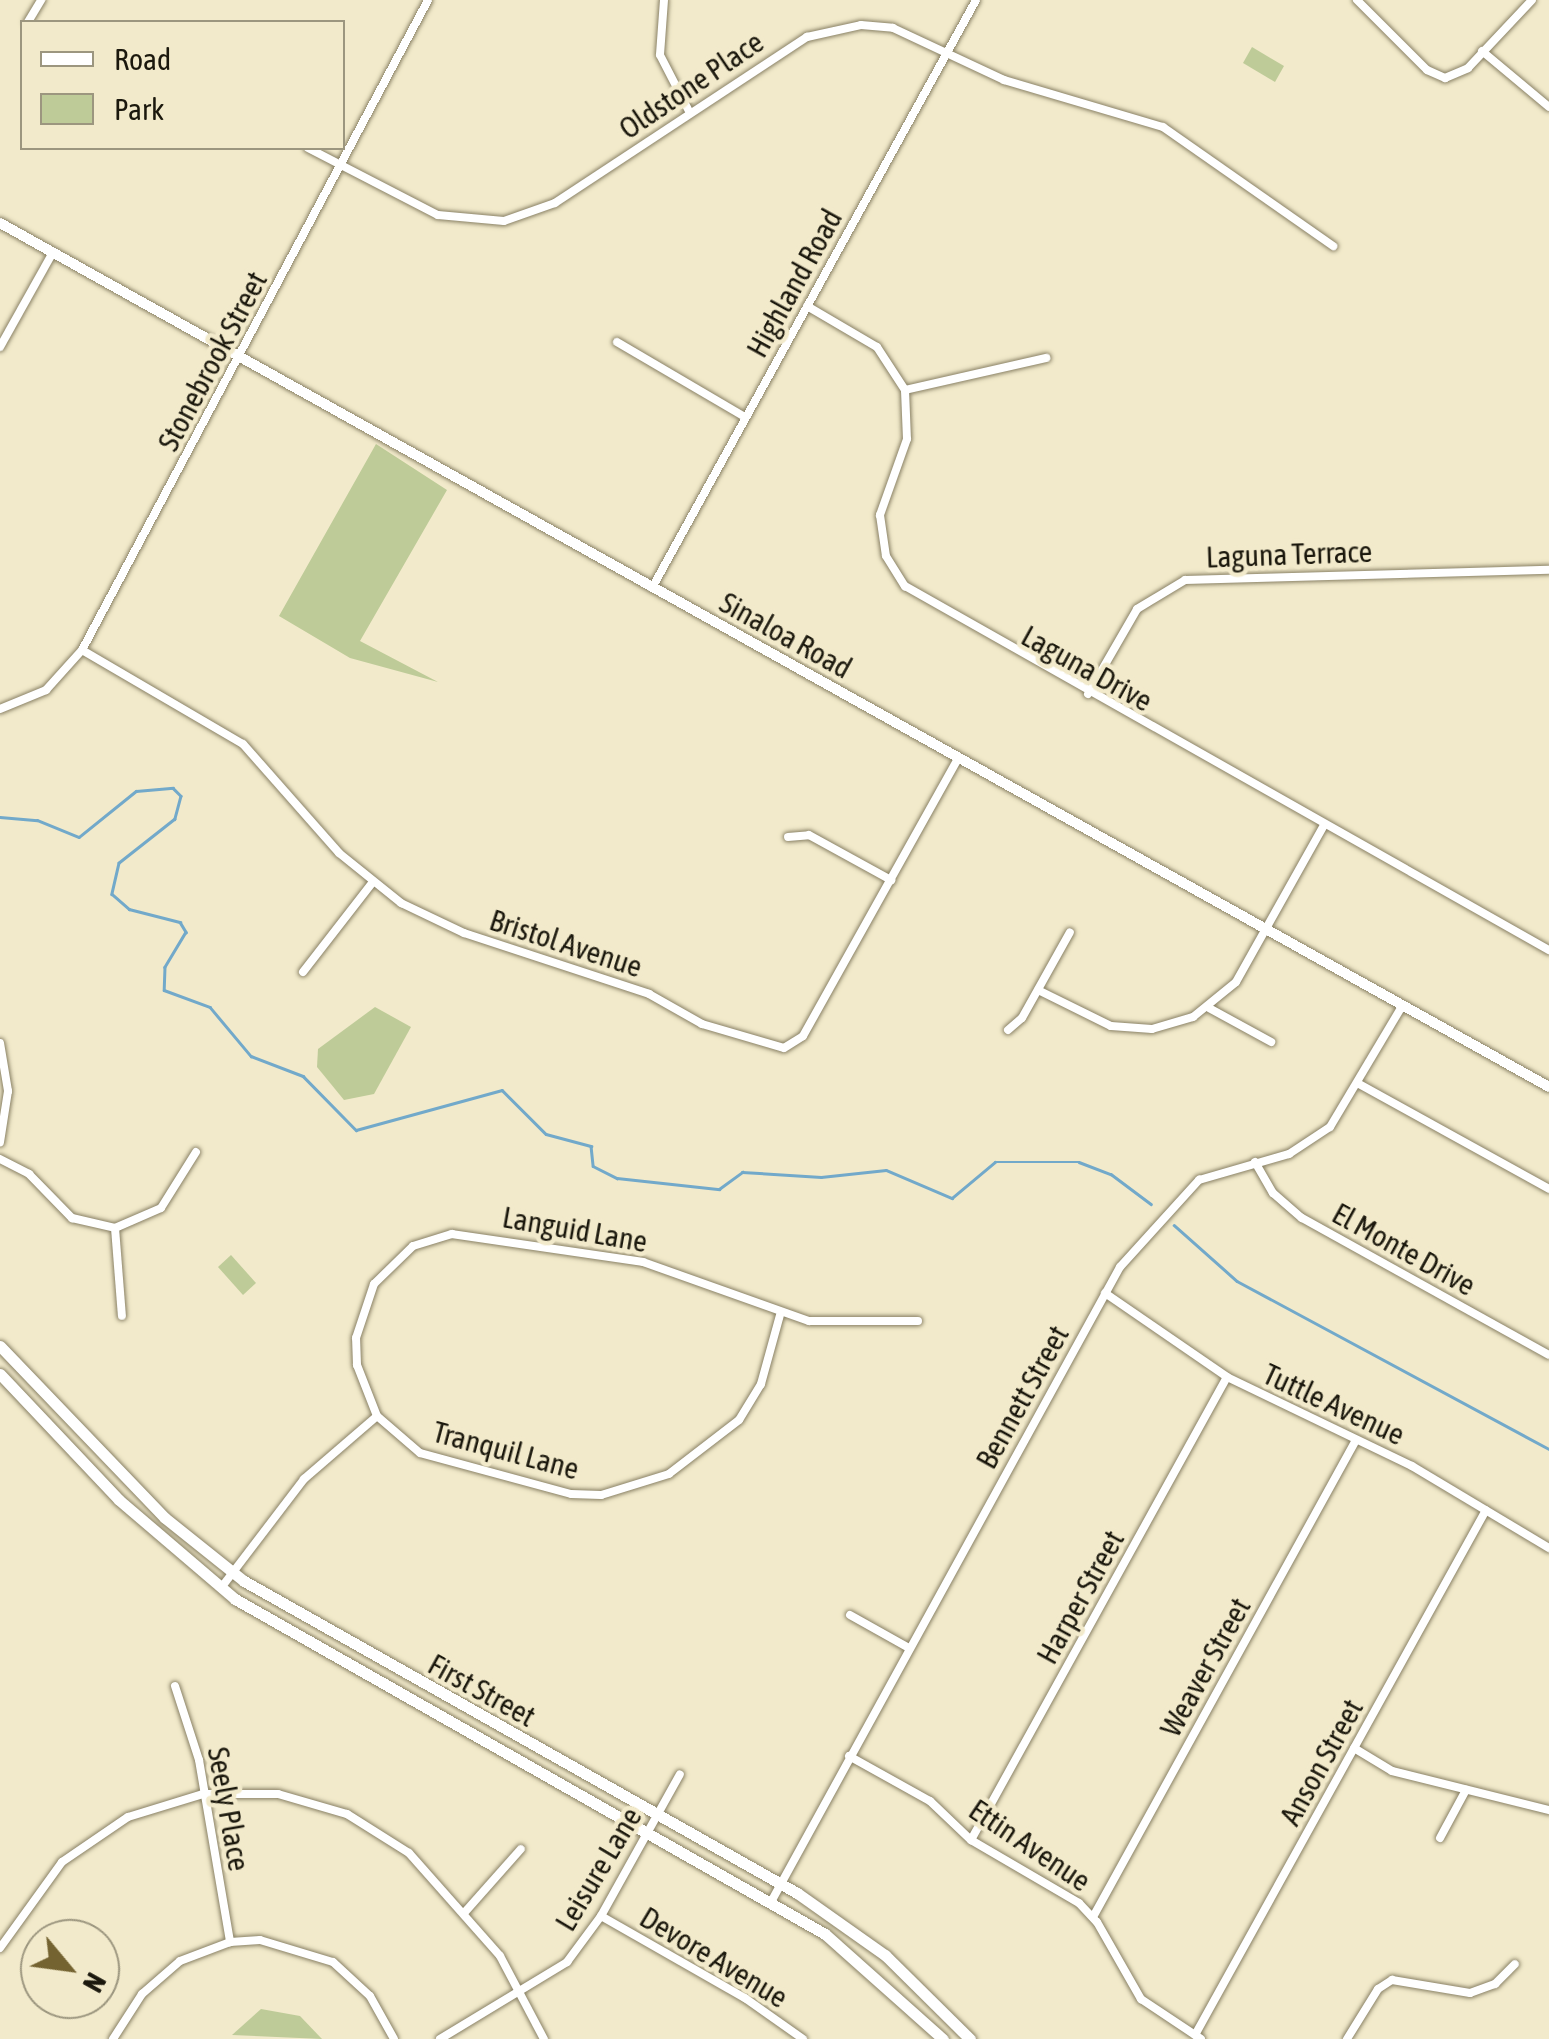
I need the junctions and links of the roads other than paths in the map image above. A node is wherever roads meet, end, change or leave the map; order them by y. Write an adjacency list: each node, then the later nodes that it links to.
1 (428, 0): 11 (street, Stonebrook Street)
2 (664, 0): 9 (street)
3 (976, 0): 7 (street, Highland Road)
4 (1357, 0): 6 (street)
5 (1532, 0): 6 (street)
6 (1482, 51): 8 (street)
7 (947, 52): 9 (street, Oldstone Place); 13 (street, Oldstone Place); 15 (street, Highland Road)
8 (1549, 107)
9 (690, 113): 11 (street, Oldstone Place)
10 (312, 150): 11 (street, Oldstone Place)
11 (341, 165): 18 (street, Stonebrook Street)
12 (0, 223): 14 (street, Sinaloa Road)
13 (1333, 246)
14 (53, 252): 17 (street); 18 (street, Sinaloa Road)
15 (807, 306): 20 (street); 21 (street, Highland Road)
16 (616, 342): 21 (street)
17 (0, 347)
18 (241, 357): 23 (street, Sinaloa Road); 24 (street, Stonebrook Street)
19 (1046, 358): 20 (street)
20 (905, 390): 25 (street, Laguna Drive)
21 (745, 417): 23 (street, Highland Road)
22 (1549, 570): 25 (street, Laguna Terrace)
23 (652, 588): 27 (street, Sinaloa Road)
24 (82, 650): 26 (street, Stonebrook Street); 31 (street, Bristol Avenue)
25 (1088, 694): 28 (street, Laguna Drive)
26 (0, 709)
27 (958, 759): 30 (street, Bristol Avenue); 33 (street, Sinaloa Road)
28 (1324, 826): 33 (street); 34 (street, Laguna Drive)
29 (788, 836): 30 (street)
30 (891, 880): 31 (street, Bristol Avenue)
31 (372, 883): 35 (street)
32 (1070, 932): 36 (street)
33 (1265, 932): 37 (street, Sinaloa Road); 38 (street)
34 (1549, 950)
35 (303, 972)
36 (1038, 990): 38 (street); 39 (street)
37 (1402, 1006): 42 (street, Bennett Street); 43 (street, Sinaloa Road)
38 (1209, 1008): 40 (street)
39 (1008, 1030)
40 (1271, 1042)
41 (0, 1043): 44 (street)
42 (1360, 1084): 47 (street, Bennett Street); 48 (street)
43 (1549, 1088)
44 (0, 1142)
45 (196, 1152): 49 (street)
46 (0, 1159): 49 (street)
47 (1255, 1162): 50 (street, Bennett Street); 55 (street, El Monte Drive)
48 (1549, 1189)
49 (115, 1228): 52 (street)
50 (1105, 1293): 57 (street, Tuttle Avenue); 65 (street, Bennett Street)
51 (780, 1315): 53 (street, Languid Lane); 58 (street, Tranquil Lane); 58 (street, Languid Lane)
52 (122, 1316)
53 (918, 1321)
54 (0, 1346): 62 (main road, First Street)
55 (1549, 1355)
56 (0, 1374): 63 (main road, First Street)
57 (1227, 1377): 59 (street, Tuttle Avenue); 76 (street, Harper Street)
58 (378, 1416): 62 (street)
59 (1356, 1440): 60 (street, Tuttle Avenue); 82 (street, Weaver Street)
60 (1486, 1510): 61 (street, Tuttle Avenue); 67 (street, Anson Street)
61 (1549, 1548)
62 (232, 1573): 63 (street); 73 (main road, First Street)
63 (221, 1588): 74 (main road, First Street)
64 (850, 1615): 65 (street)
65 (909, 1648): 68 (street, Bennett Street)
66 (176, 1686): 71 (street, Seely Place)
67 (1354, 1748): 70 (street); 87 (street, Anson Street)
68 (849, 1756): 76 (street, Ettin Avenue); 78 (street, Bennett Street)
69 (680, 1774): 73 (street, Leisure Lane)
70 (1466, 1790): 72 (street); 75 (street)
71 (203, 1794): 80 (street); 83 (street, Seely Place); 84 (street)
72 (1549, 1810)
73 (656, 1815): 74 (street, Leisure Lane); 78 (main road, First Street)
74 (647, 1833): 79 (main road, First Street); 81 (street, Leisure Lane)
75 (1440, 1838)
76 (971, 1840): 82 (street, Ettin Avenue)
77 (521, 1850): 80 (street)
78 (780, 1883): 79 (street, Bennett Street); 94 (main road, First Street)
79 (771, 1902): 93 (main road, First Street)
80 (465, 1912): 86 (street)
81 (601, 1916): 86 (street, Leisure Lane); 92 (street, Devore Avenue)
82 (1093, 1917): 87 (street, Ettin Avenue)
83 (230, 1942): 88 (street); 89 (street)
84 (0, 1948)
85 (1515, 1964): 95 (street)
86 (521, 1996): 90 (street, Leisure Lane); 91 (street)
87 (1198, 2037)
88 (114, 2039)
89 (394, 2039)
90 (440, 2039)
91 (544, 2039)
92 (803, 2039)
93 (943, 2039)
94 (970, 2039)
95 (1347, 2039)

